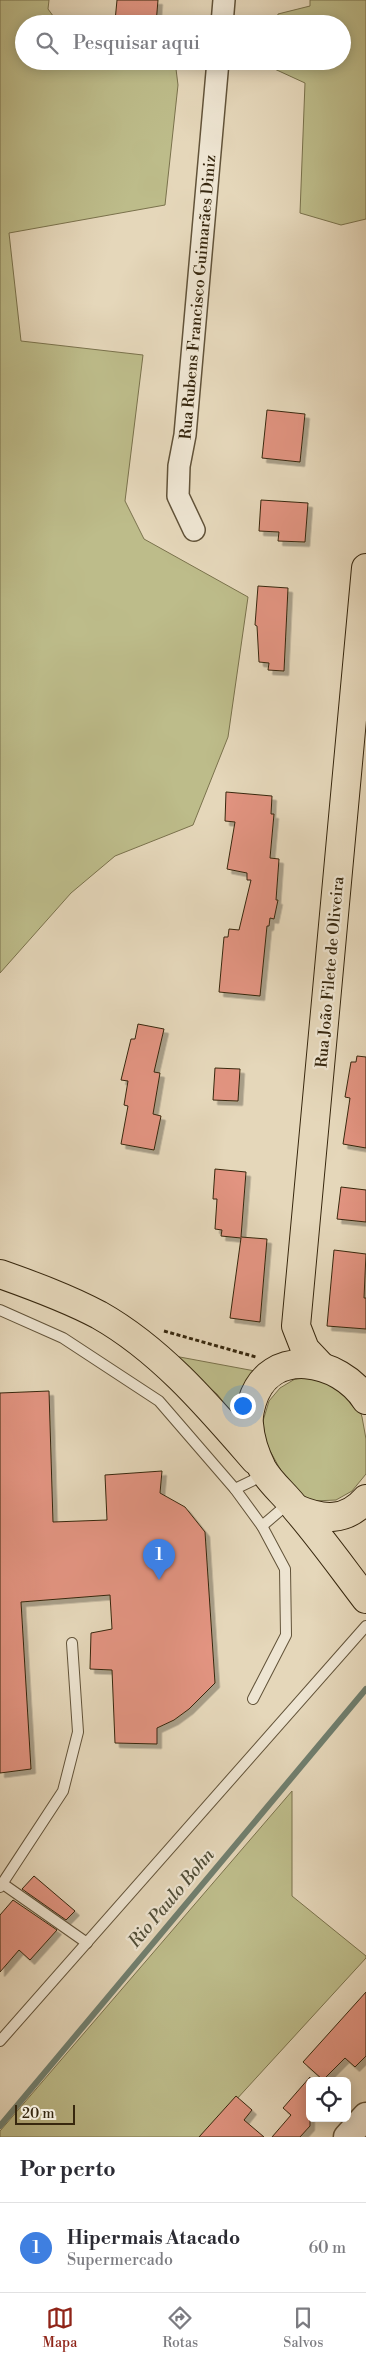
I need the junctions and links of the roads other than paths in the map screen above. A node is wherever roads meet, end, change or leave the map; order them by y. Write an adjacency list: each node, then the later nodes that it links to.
1 (224, 0): 2 (street)
2 (223, 15)
3 (217, 70): 4 (street, Rua Rubens Francisco Guimarães Diniz)
4 (194, 530)
5 (366, 568): 8 (main road, Rua João Filete de Oliveira)
6 (0, 1274): 10 (main road)
7 (0, 1310): 11 (lane)
8 (322, 1367): 9 (main road); 10 (main road)
9 (366, 1400)
10 (264, 1471): 11 (lane); 13 (main road)
11 (235, 1489): 14 (lane)
12 (366, 1499): 13 (main road)
13 (294, 1505): 14 (lane); 15 (main road)
14 (262, 1526): 18 (lane)
15 (366, 1599)
16 (366, 1626): 20 (lane)
17 (72, 1644): 19 (lane)
18 (253, 1699)
19 (1, 1885): 20 (lane)
20 (87, 1943): 21 (lane)
21 (0, 2041)
22 (366, 2116): 23 (street)
23 (347, 2137)

